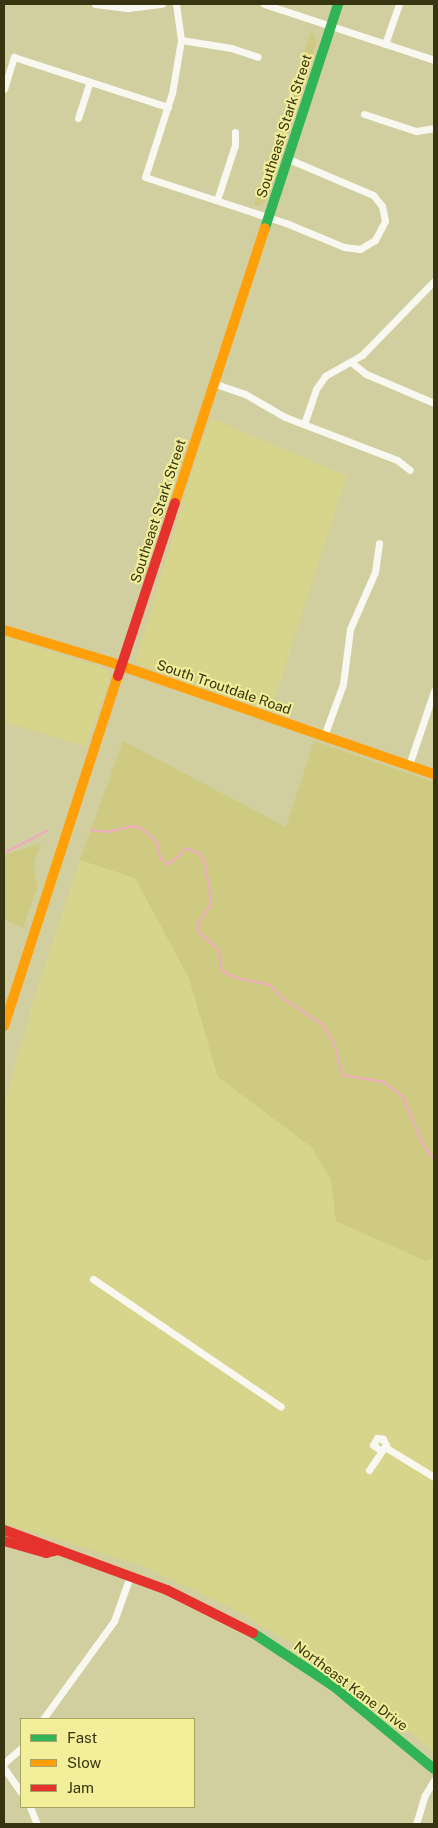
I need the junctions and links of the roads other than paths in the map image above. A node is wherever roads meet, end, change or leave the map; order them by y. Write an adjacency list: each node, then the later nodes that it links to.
1 (95, 4): 2 (street)
2 (162, 4)
3 (176, 4): 8 (street)
4 (264, 4): 7 (street)
5 (338, 4): 7 (main road, Southeast Stark Street)
6 (399, 4): 9 (street)
7 (331, 26): 9 (street); 19 (main road, Southeast Stark Street)
8 (181, 40): 10 (street); 14 (street)
9 (385, 44): 11 (street)
10 (258, 57)
11 (434, 60)
12 (90, 82): 13 (street); 14 (street); 16 (street)
13 (4, 89)
14 (168, 108): 20 (street)
15 (364, 114): 17 (street)
16 (78, 118)
17 (434, 128)
18 (235, 132): 20 (street)
19 (288, 159): 21 (main road, Southeast Stark Street); 21 (street)
20 (217, 200): 21 (street)
21 (268, 216): 24 (main road, Southeast Stark Street)
22 (434, 281): 23 (street)
23 (352, 363): 25 (street); 26 (street)
24 (213, 383): 26 (street); 30 (main road, Southeast Stark Street)
25 (434, 403)
26 (304, 424): 27 (street)
27 (410, 470)
28 (379, 543): 32 (street)
29 (4, 630): 30 (main road, South Troutdale Road)
30 (122, 666): 32 (main road, South Troutdale Road); 35 (main road, Southeast Stark Street)
31 (434, 691): 33 (street)
32 (324, 736): 33 (main road, South Troutdale Road)
33 (409, 765): 34 (main road, South Troutdale Road)
34 (434, 774)
35 (4, 1026)
36 (93, 1279): 37 (street)
37 (281, 1407)
38 (369, 1470): 39 (street)
39 (434, 1477)
40 (4, 1530): 41 (main road, Northeast Kane Drive)
41 (28, 1538): 42 (main road); 43 (main road, Northeast Kane Drive)
42 (8, 1542): 43 (main road, Northeast Kane Drive)
43 (55, 1551): 44 (main road, Northeast Kane Drive)
44 (130, 1576): 45 (street); 49 (main road, Northeast Kane Drive)
45 (44, 1718)
46 (20, 1749): 47 (street)
47 (4, 1763)
48 (4, 1768): 51 (street)
49 (434, 1769)
50 (434, 1780): 54 (street)
51 (20, 1791)
52 (30, 1808): 53 (street)
53 (37, 1824)
54 (416, 1824)

